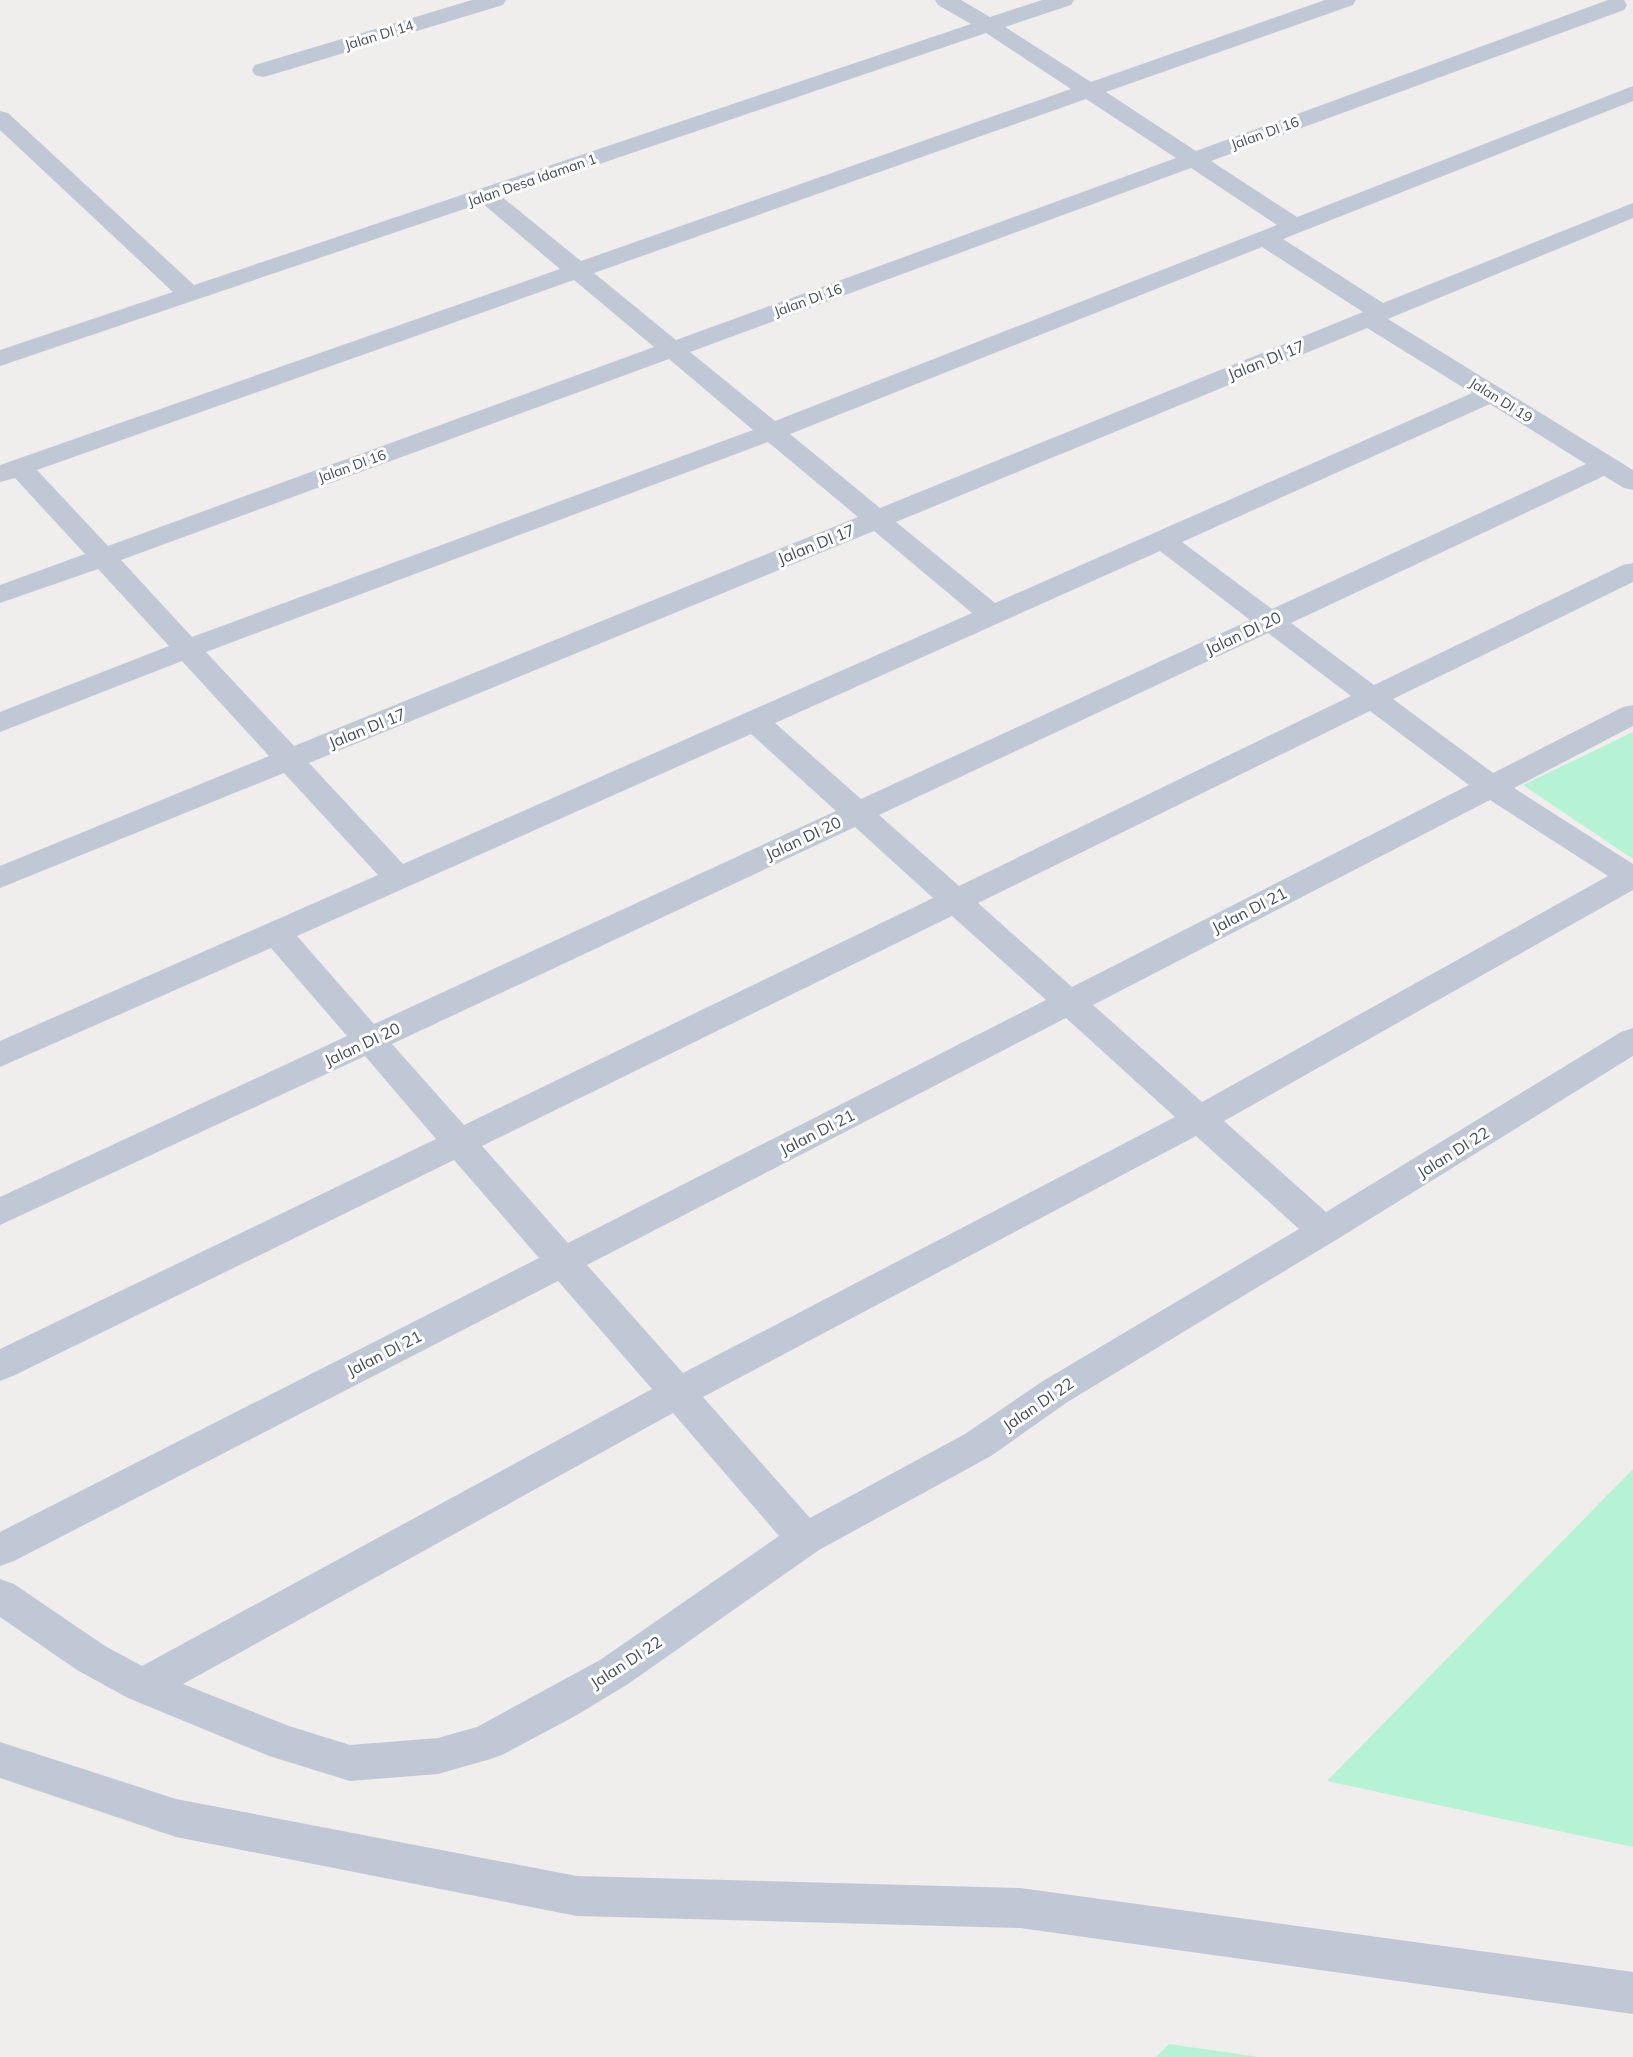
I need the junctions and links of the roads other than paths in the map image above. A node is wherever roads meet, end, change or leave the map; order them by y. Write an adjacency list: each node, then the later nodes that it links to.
1 (495, 0): 7 (street, Jalan DI 14)
2 (946, 0): 6 (street)
3 (1063, 0): 6 (street, Jalan Desa Idaman 1)
4 (1345, 0): 8 (street)
5 (1619, 6): 11 (street, Jalan DI 16)
6 (988, 25): 8 (street); 12 (street, Jalan Desa Idaman 1)
7 (263, 70)
8 (1087, 91): 11 (street); 16 (street)
9 (1633, 93): 14 (street)
10 (0, 118): 17 (street)
11 (1191, 160): 14 (street); 20 (street, Jalan DI 16)
12 (486, 195): 16 (street); 17 (street, Jalan Desa Idaman 1)
13 (1631, 212): 18 (street, Jalan DI 17)
14 (1294, 225): 15 (street)
15 (1263, 237): 18 (street, Jalan DI 19); 22 (street)
16 (577, 271): 20 (street); 24 (street)
17 (190, 294): 19 (street, Jalan Desa Idaman 1)
18 (1375, 316): 21 (street, Jalan DI 19); 26 (street, Jalan DI 17)
19 (6, 348)
20 (672, 350): 22 (street); 28 (street, Jalan DI 16)
21 (1491, 394): 23 (street, Jalan DI 19); 27 (street)
22 (771, 432): 26 (street); 33 (street)
23 (1606, 465): 25 (street, Jalan DI 19); 32 (street, Jalan DI 20)
24 (10, 470): 28 (street)
25 (1633, 482)
26 (876, 520): 31 (street); 38 (street, Jalan DI 17)
27 (1162, 540): 31 (street); 32 (street)
28 (103, 557): 30 (street, Jalan DI 16); 33 (street)
29 (1633, 572): 34 (street)
30 (0, 595)
31 (992, 615): 36 (street)
32 (1270, 621): 34 (street); 40 (street, Jalan DI 20)
33 (187, 649): 37 (street); 38 (street)
34 (1373, 698): 39 (street); 44 (street)
35 (1633, 714): 39 (street, Jalan DI 21)
36 (754, 720): 40 (street); 43 (street)
37 (0, 723)
38 (289, 760): 42 (street, Jalan DI 17); 43 (street)
39 (1491, 787): 41 (street); 46 (street, Jalan DI 21)
40 (858, 813): 44 (street); 47 (street, Jalan DI 20)
41 (1632, 877): 50 (street)
42 (0, 878)
43 (398, 878): 45 (street)
44 (956, 901): 46 (street); 51 (street)
45 (276, 933): 47 (street); 49 (street)
46 (1070, 1002): 50 (street); 54 (street, Jalan DI 21)
47 (369, 1040): 51 (street); 52 (street, Jalan DI 20)
48 (1633, 1040): 53 (street, Jalan DI 22)
49 (0, 1055)
50 (1200, 1119): 53 (street); 56 (street)
51 (459, 1143): 54 (street); 55 (street)
52 (0, 1212)
53 (1324, 1231): 57 (street, Jalan DI 22)
54 (563, 1261): 56 (street); 58 (street, Jalan DI 21)
55 (0, 1366)
56 (678, 1393): 57 (street); 60 (street)
57 (805, 1539): 60 (street, Jalan DI 22)
58 (0, 1550)
59 (0, 1596): 60 (street, Jalan DI 22)
60 (142, 1686)
61 (0, 1760): 62 (street)
62 (1633, 1993)

